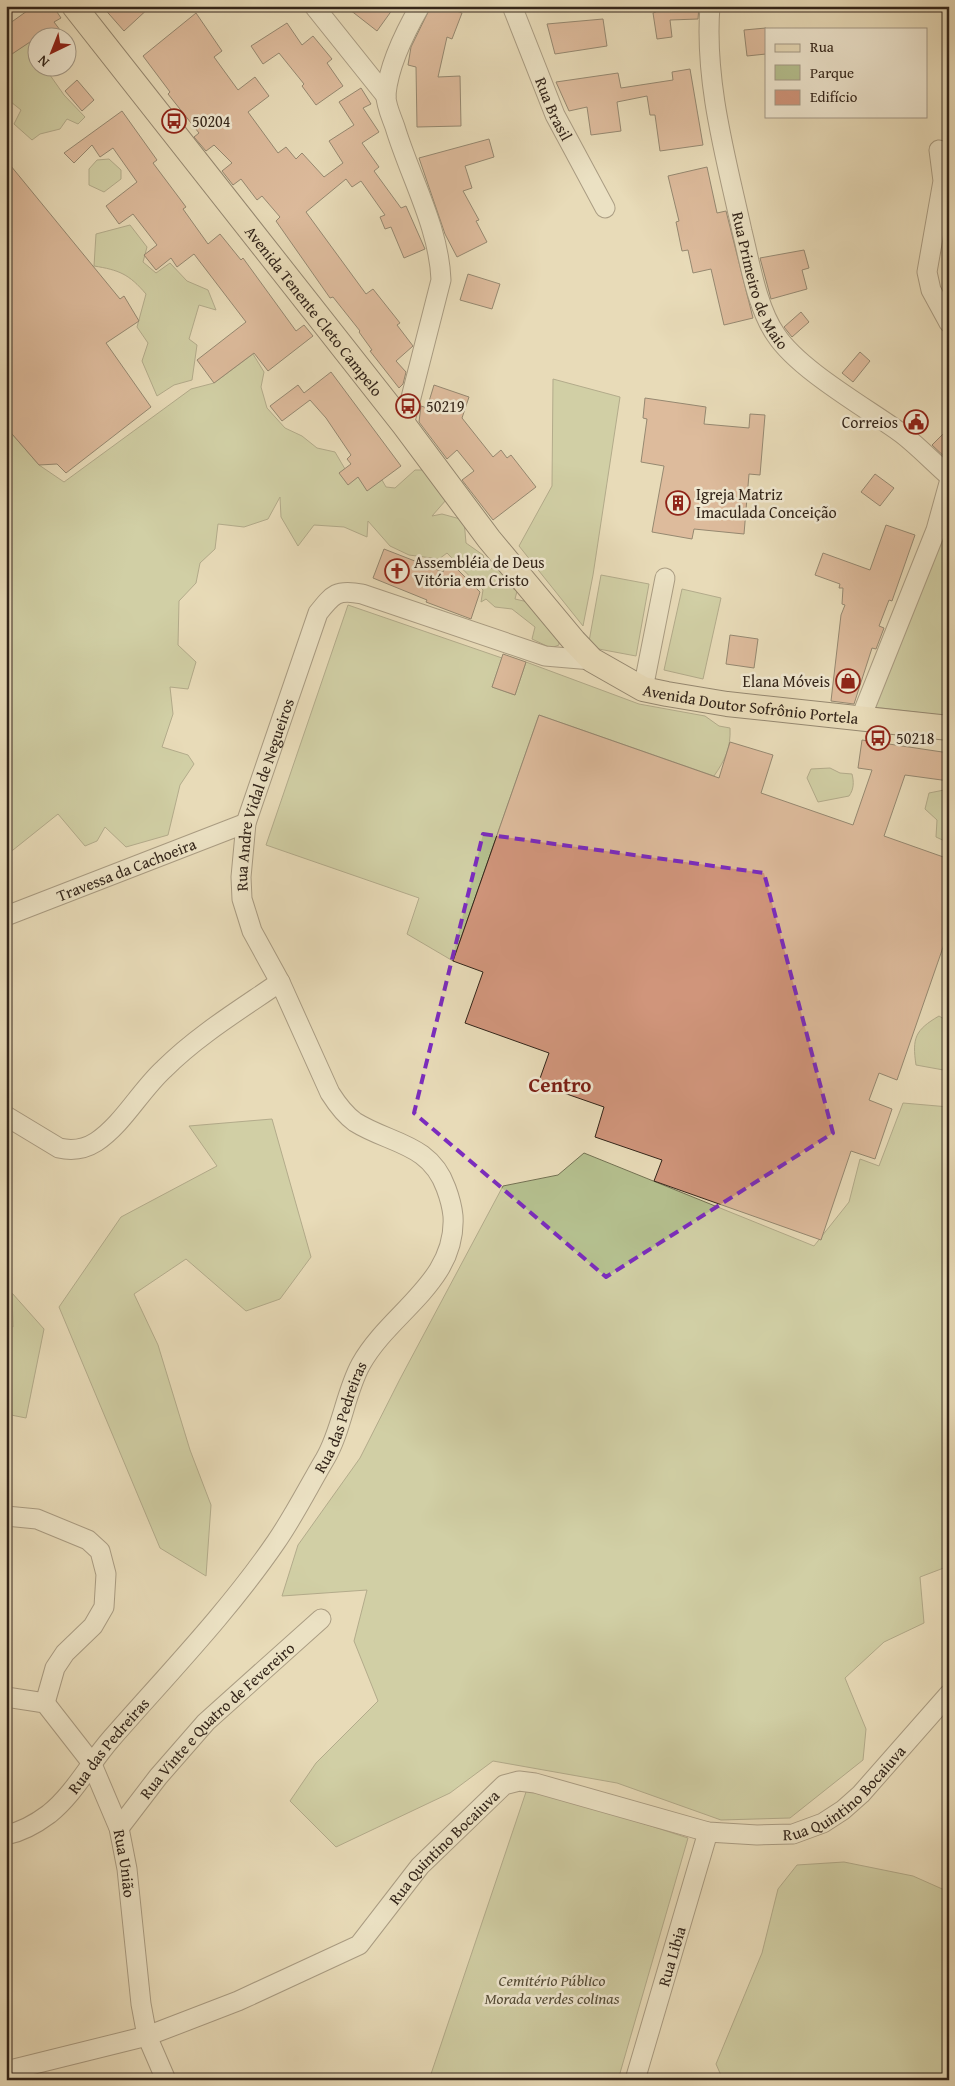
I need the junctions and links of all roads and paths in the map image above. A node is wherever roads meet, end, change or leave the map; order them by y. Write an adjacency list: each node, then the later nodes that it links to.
1 (74, 6): 10 (main road, Avenida Tenente Cleto Campelo)
2 (314, 6): 6 (street)
3 (420, 6): 6 (street)
4 (512, 6): 8 (street, Rua Brasil)
5 (710, 6): 11 (street, Rua Primeiro de Maio)
6 (386, 96): 10 (street)
7 (940, 150): 9 (street)
8 (605, 208)
9 (949, 323)
10 (404, 425): 15 (main road, Avenida Tenente Cleto Campelo)
11 (949, 476)
12 (949, 483): 13 (street)
13 (942, 531): 17 (street)
14 (665, 578): 16 (street)
15 (592, 660): 16 (main road, Avenida Doutor Sofrônio Portela); 19 (street, Rua Andre Vidal de Negueiros)
16 (643, 688): 17 (main road, Avenida Doutor Sofrônio Portela)
17 (860, 720): 18 (main road, Avenida Doutor Sofrônio Portela)
18 (949, 728)
19 (246, 823): 20 (street, Travessa da Cachoeira); 21 (street, Rua Andre Vidal de Negueiros)
20 (6, 916)
21 (280, 982): 22 (street); 28 (street, Rua das Pedreiras)
22 (6, 1116)
23 (6, 1516): 27 (street)
24 (321, 1619): 29 (street, Rua Vinte e Quatro de Fevereiro)
25 (949, 1694): 30 (street, Rua Quintino Bocaiuva)
26 (6, 1697): 27 (street)
27 (45, 1703): 28 (street, Rua União)
28 (91, 1762): 29 (street, Rua União); 31 (street, Rua das Pedreiras)
29 (119, 1828): 32 (street, Rua União)
30 (708, 1832): 32 (street, Rua Quintino Bocaiuva); 35 (street, Rua Libia)
31 (6, 1835)
32 (147, 2036): 33 (street, Rua Quintino Bocaiuva); 34 (street, Rua União)
33 (6, 2071)
34 (166, 2080)
35 (635, 2080)

